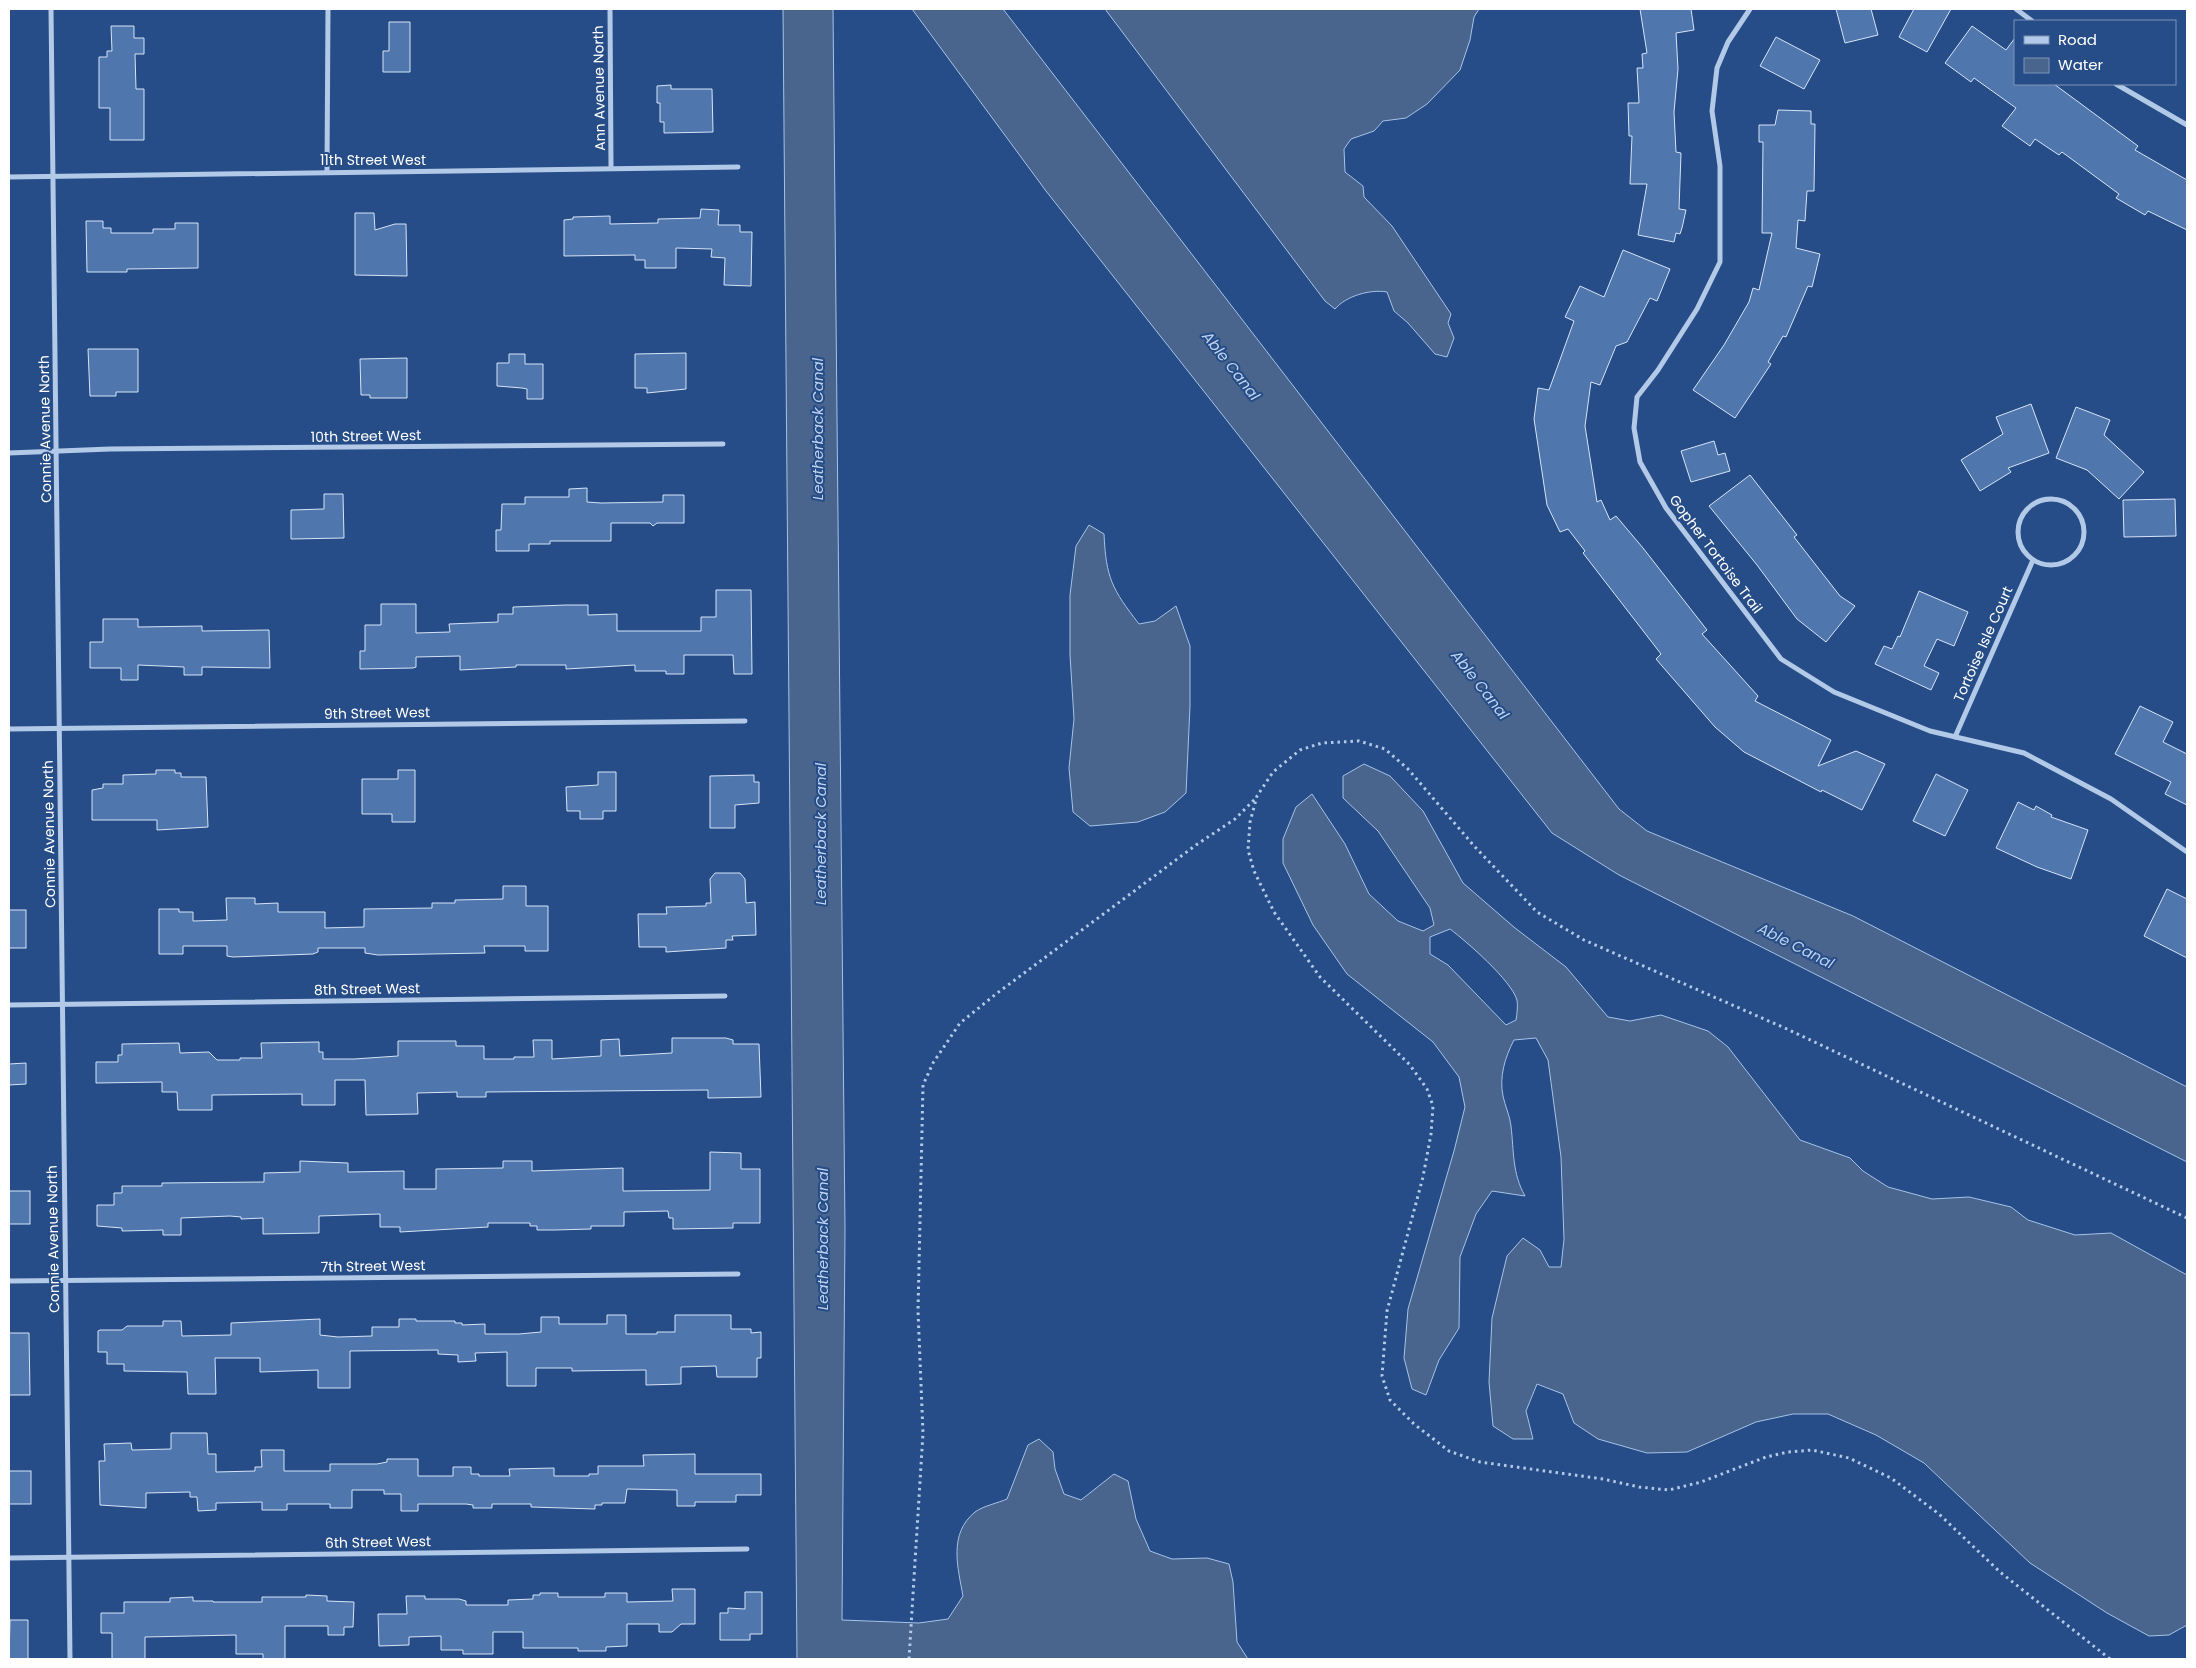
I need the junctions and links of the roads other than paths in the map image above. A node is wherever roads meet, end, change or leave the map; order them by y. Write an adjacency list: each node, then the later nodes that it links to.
1 (51, 9): 13 (street, Connie Avenue North)
2 (328, 9): 11 (street)
3 (610, 9): 9 (street, Ann Avenue North)
4 (1750, 9): 21 (street, Gopher Tortoise Trail)
5 (2016, 9): 6 (street)
6 (2031, 20)
7 (2117, 85): 8 (street)
8 (2187, 125)
9 (611, 167): 10 (street, 11th Street West); 11 (street, 11th Street West)
10 (738, 167)
11 (327, 171): 13 (street, 11th Street West)
12 (9, 177): 13 (street, 11th Street West)
13 (53, 177): 16 (street, Connie Avenue North)
14 (723, 444): 16 (street, 10th Street West)
15 (9, 453): 16 (street, 10th Street West)
16 (57, 453): 19 (street, Connie Avenue North)
17 (2032, 560): 17 (street); 21 (street, Tortoise Isle Court)
18 (745, 721): 19 (street, 9th Street West)
19 (59, 728): 20 (street, 9th Street West); 25 (street, Connie Avenue North)
20 (9, 729)
21 (1955, 737): 22 (street, Gopher Tortoise Trail)
22 (2187, 852)
23 (725, 996): 25 (street, 8th Street West)
24 (9, 1005): 25 (street, 8th Street West)
25 (62, 1005): 27 (street, Connie Avenue North)
26 (738, 1274): 27 (street, 7th Street West)
27 (65, 1280): 28 (street, 7th Street West); 30 (street, Connie Avenue North)
28 (9, 1281)
29 (747, 1549): 30 (street, 6th Street West)
30 (68, 1557): 31 (street, 6th Street West); 32 (street, Connie Avenue North)
31 (9, 1558)
32 (70, 1659)

